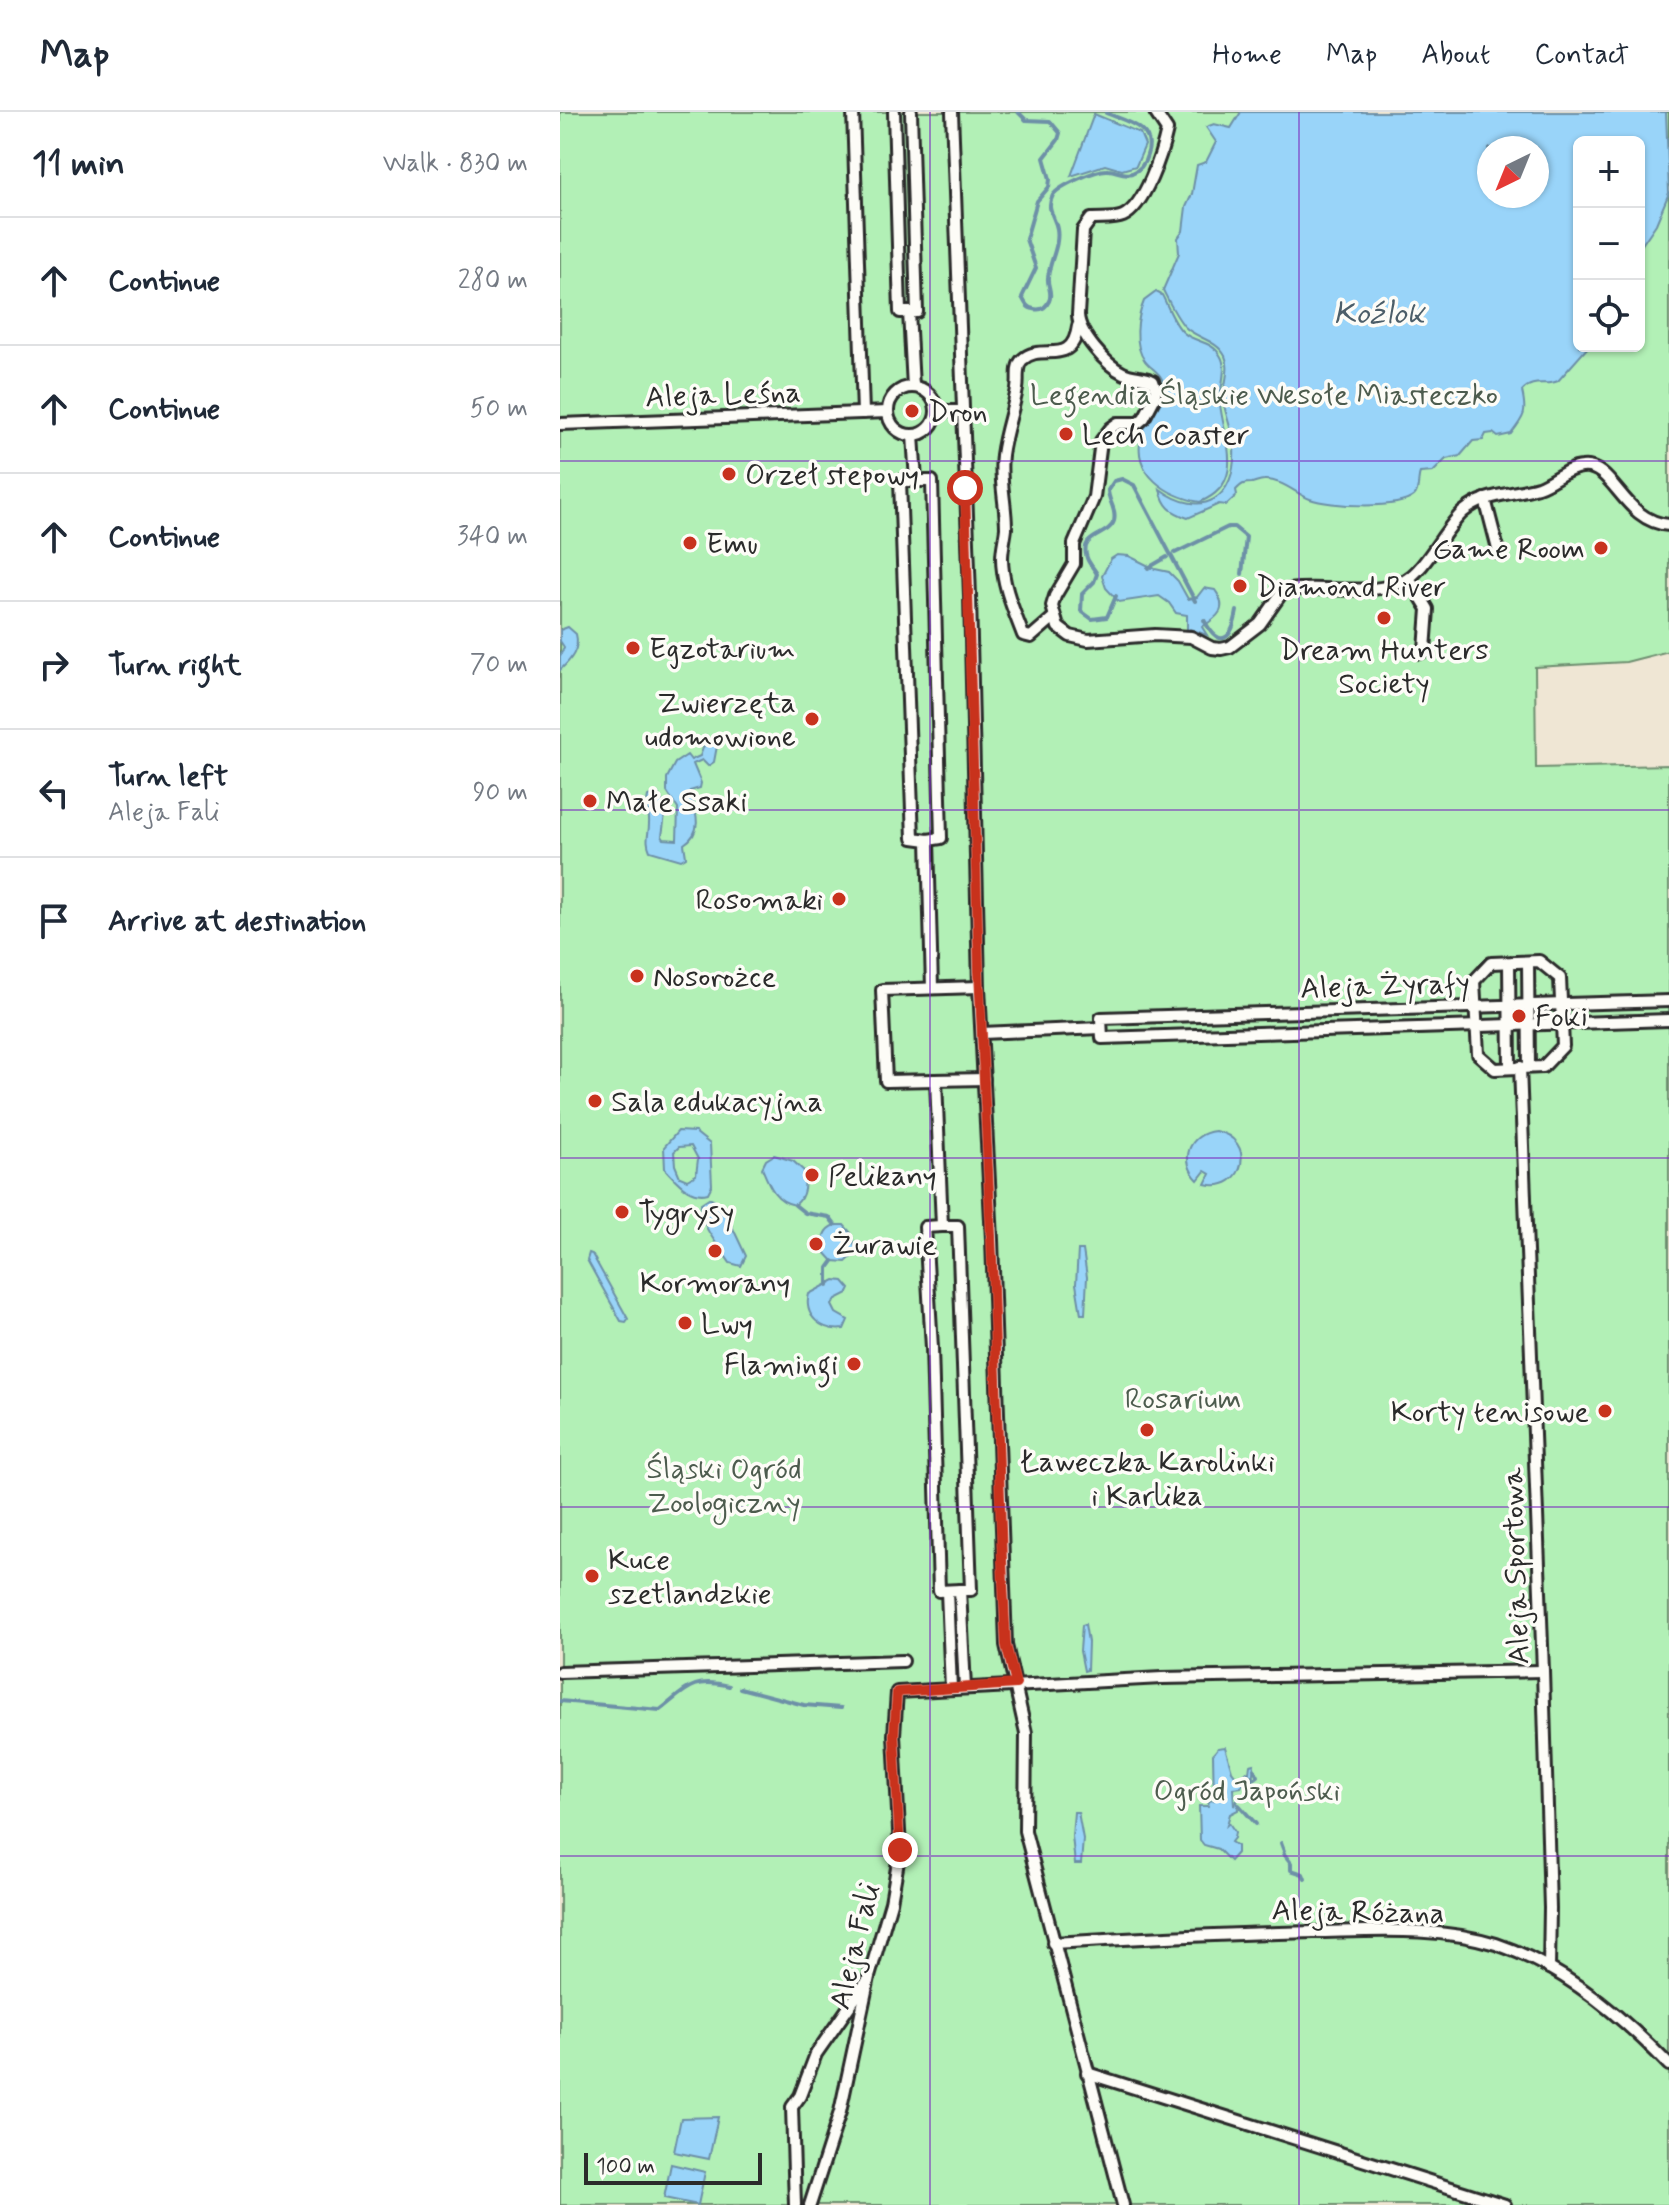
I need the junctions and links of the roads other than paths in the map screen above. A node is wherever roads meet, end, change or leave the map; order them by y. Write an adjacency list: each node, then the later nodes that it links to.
1 (853, 112): 12 (street)
2 (894, 112): 6 (street)
3 (911, 112): 6 (street)
4 (952, 112): 10 (street)
5 (1155, 112): 7 (street)
6 (909, 312): 8 (street)
7 (1079, 324): 20 (street); 20 (street)
8 (913, 387): 9 (street); 11 (street)
9 (937, 411): 10 (street); 14 (street)
10 (961, 411): 25 (street)
11 (888, 412): 12 (street, Aleja Leśna); 14 (street)
12 (863, 413): 13 (street, Aleja Leśna)
13 (560, 424)
14 (913, 435): 15 (street)
15 (916, 481): 22 (street); 22 (street)
16 (1485, 499): 17 (street); 18 (street); 19 (street)
17 (1669, 525)
18 (1499, 553)
19 (1409, 578): 20 (street); 21 (street)
20 (1054, 617)
21 (1420, 653)
22 (928, 840): 26 (street)
23 (1528, 962): 24 (street); 28 (street); 29 (street)
24 (1509, 963): 30 (street); 31 (street)
25 (979, 987): 26 (street); 38 (street)
26 (932, 988): 41 (street)
27 (1669, 1001): 28 (street, Aleja Żyrafy)
28 (1561, 1004): 29 (street, Aleja Żyrafy); 33 (street)
29 (1528, 1005): 31 (street, Aleja Żyrafy); 34 (street)
30 (1476, 1006): 31 (street, Aleja Żyrafy); 36 (street); 37 (street, Aleja Żyrafy)
31 (1509, 1006): 35 (street)
32 (1669, 1020): 33 (street, Aleja Żyrafy)
33 (1562, 1024): 34 (street, Aleja Żyrafy); 39 (street)
34 (1529, 1025): 35 (street, Aleja Żyrafy); 39 (street)
35 (1510, 1026): 36 (street, Aleja Żyrafy); 39 (street)
36 (1477, 1027): 37 (street, Aleja Żyrafy); 39 (street)
37 (1102, 1028): 38 (street)
38 (982, 1033): 40 (street)
39 (1520, 1067): 46 (street, Aleja Sportowa)
40 (984, 1079): 41 (street); 48 (street)
41 (936, 1080): 42 (street)
42 (942, 1226): 43 (street); 44 (street)
43 (960, 1590): 44 (street); 49 (street)
44 (947, 1591): 50 (street)
45 (903, 1661): 47 (street)
46 (1543, 1671): 48 (street); 52 (street, Aleja Sportowa)
47 (560, 1672)
48 (1016, 1684): 49 (street); 51 (street)
49 (965, 1688): 50 (street)
50 (951, 1689): 53 (street, Aleja Fali)
51 (1053, 1943): 52 (street, Aleja Różana); 55 (street)
52 (1549, 1968): 54 (street, Aleja Różana)
53 (869, 1977): 56 (street); 57 (street, Aleja Fali)
54 (1669, 2065)
55 (1087, 2073): 58 (street); 59 (street)
56 (795, 2205)
57 (810, 2205)
58 (1123, 2205)
59 (1505, 2205)

